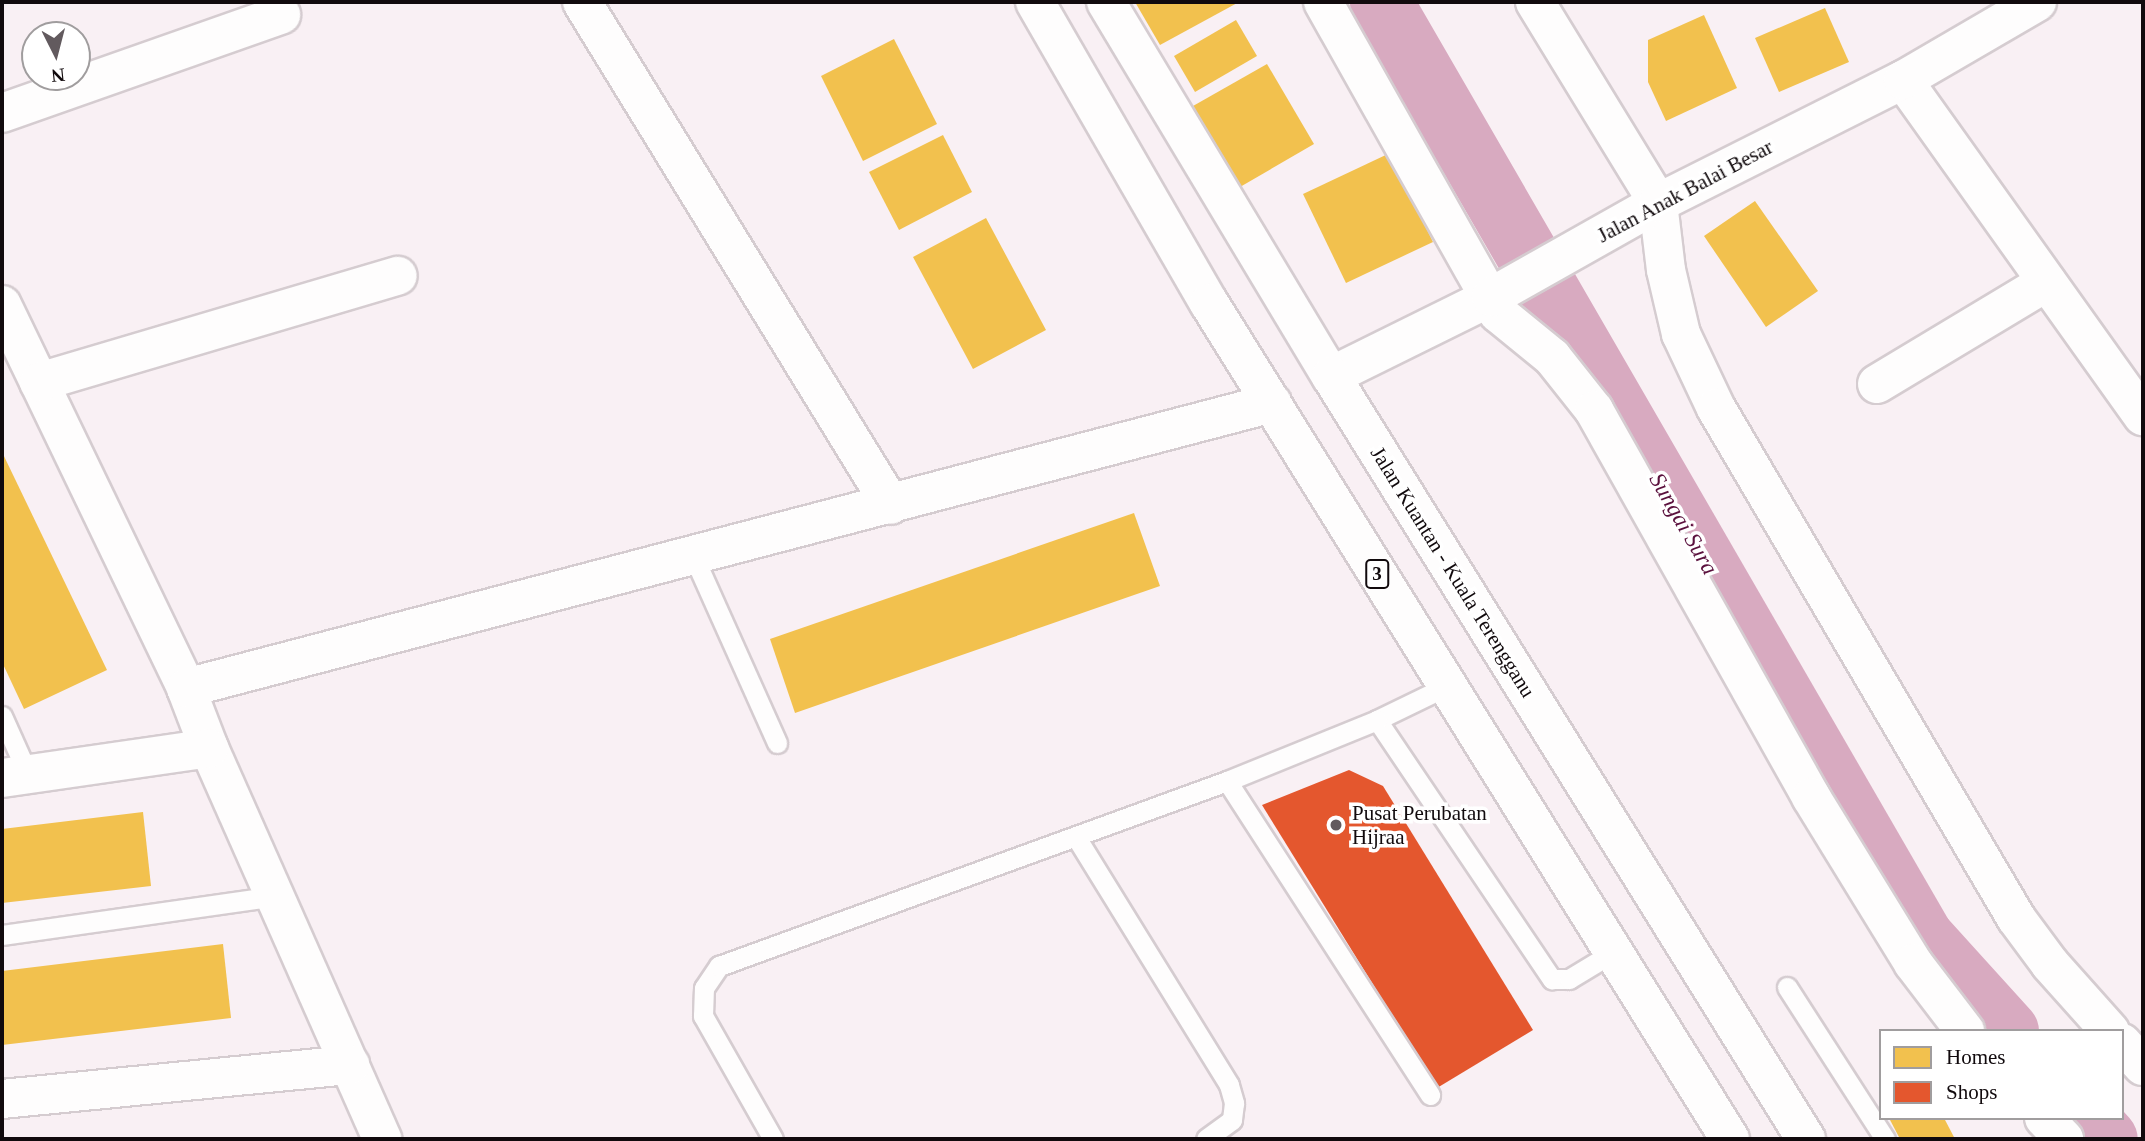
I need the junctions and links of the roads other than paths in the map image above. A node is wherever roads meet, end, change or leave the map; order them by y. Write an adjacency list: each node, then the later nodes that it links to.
1 (582, 2): 20 (main road)
2 (1035, 2): 18 (main road, 3)
3 (1106, 2): 15 (main road, Jalan Kuantan - Kuala Terengganu)
4 (1323, 2): 13 (main road)
5 (1535, 2): 10 (main road)
6 (2037, 2): 8 (main road, Jalan Anak Balai Besar)
7 (281, 15): 9 (main road)
8 (1903, 80): 10 (main road, Jalan Anak Balai Besar); 12 (main road)
9 (2, 113)
10 (1658, 203): 13 (main road, Jalan Anak Balai Besar); 37 (main road)
11 (398, 276): 16 (main road)
12 (2047, 282): 17 (main road); 19 (main road)
13 (1499, 292): 15 (main road, Jalan Anak Balai Besar); 36 (main road)
14 (4, 314): 16 (main road)
15 (1331, 376): 49 (main road, Jalan Kuantan - Kuala Terengganu)
16 (39, 382): 23 (main road)
17 (1877, 384)
18 (1272, 403): 20 (main road); 22 (main road, 3)
19 (2143, 416)
20 (891, 505): 21 (main road)
21 (693, 555): 23 (main road); 26 (lane)
22 (1447, 686): 25 (lane); 33 (main road, 3)
23 (186, 688): 27 (main road)
24 (2, 716): 28 (lane)
25 (1377, 720): 29 (lane); 33 (lane)
26 (777, 743)
27 (209, 748): 28 (main road); 31 (main road)
28 (15, 776)
29 (1227, 781): 30 (lane); 42 (lane)
30 (1076, 837): 46 (lane); 47 (lane)
31 (275, 896): 32 (lane); 40 (main road)
32 (2, 935)
33 (1615, 951): 48 (main road, 3)
34 (1787, 987): 50 (lane)
35 (2143, 1024): 38 (main road)
36 (1963, 1029)
37 (2108, 1029)
38 (2124, 1031)
39 (2124, 1045): 41 (main road)
40 (350, 1065): 43 (main road); 45 (main road)
41 (2143, 1066)
42 (1430, 1095)
43 (2, 1099)
44 (2047, 1120): 51 (main road)
45 (382, 1139)
46 (773, 1139)
47 (1206, 1139)
48 (1730, 1139)
49 (1806, 1139)
50 (1885, 1139)
51 (2064, 1139)

